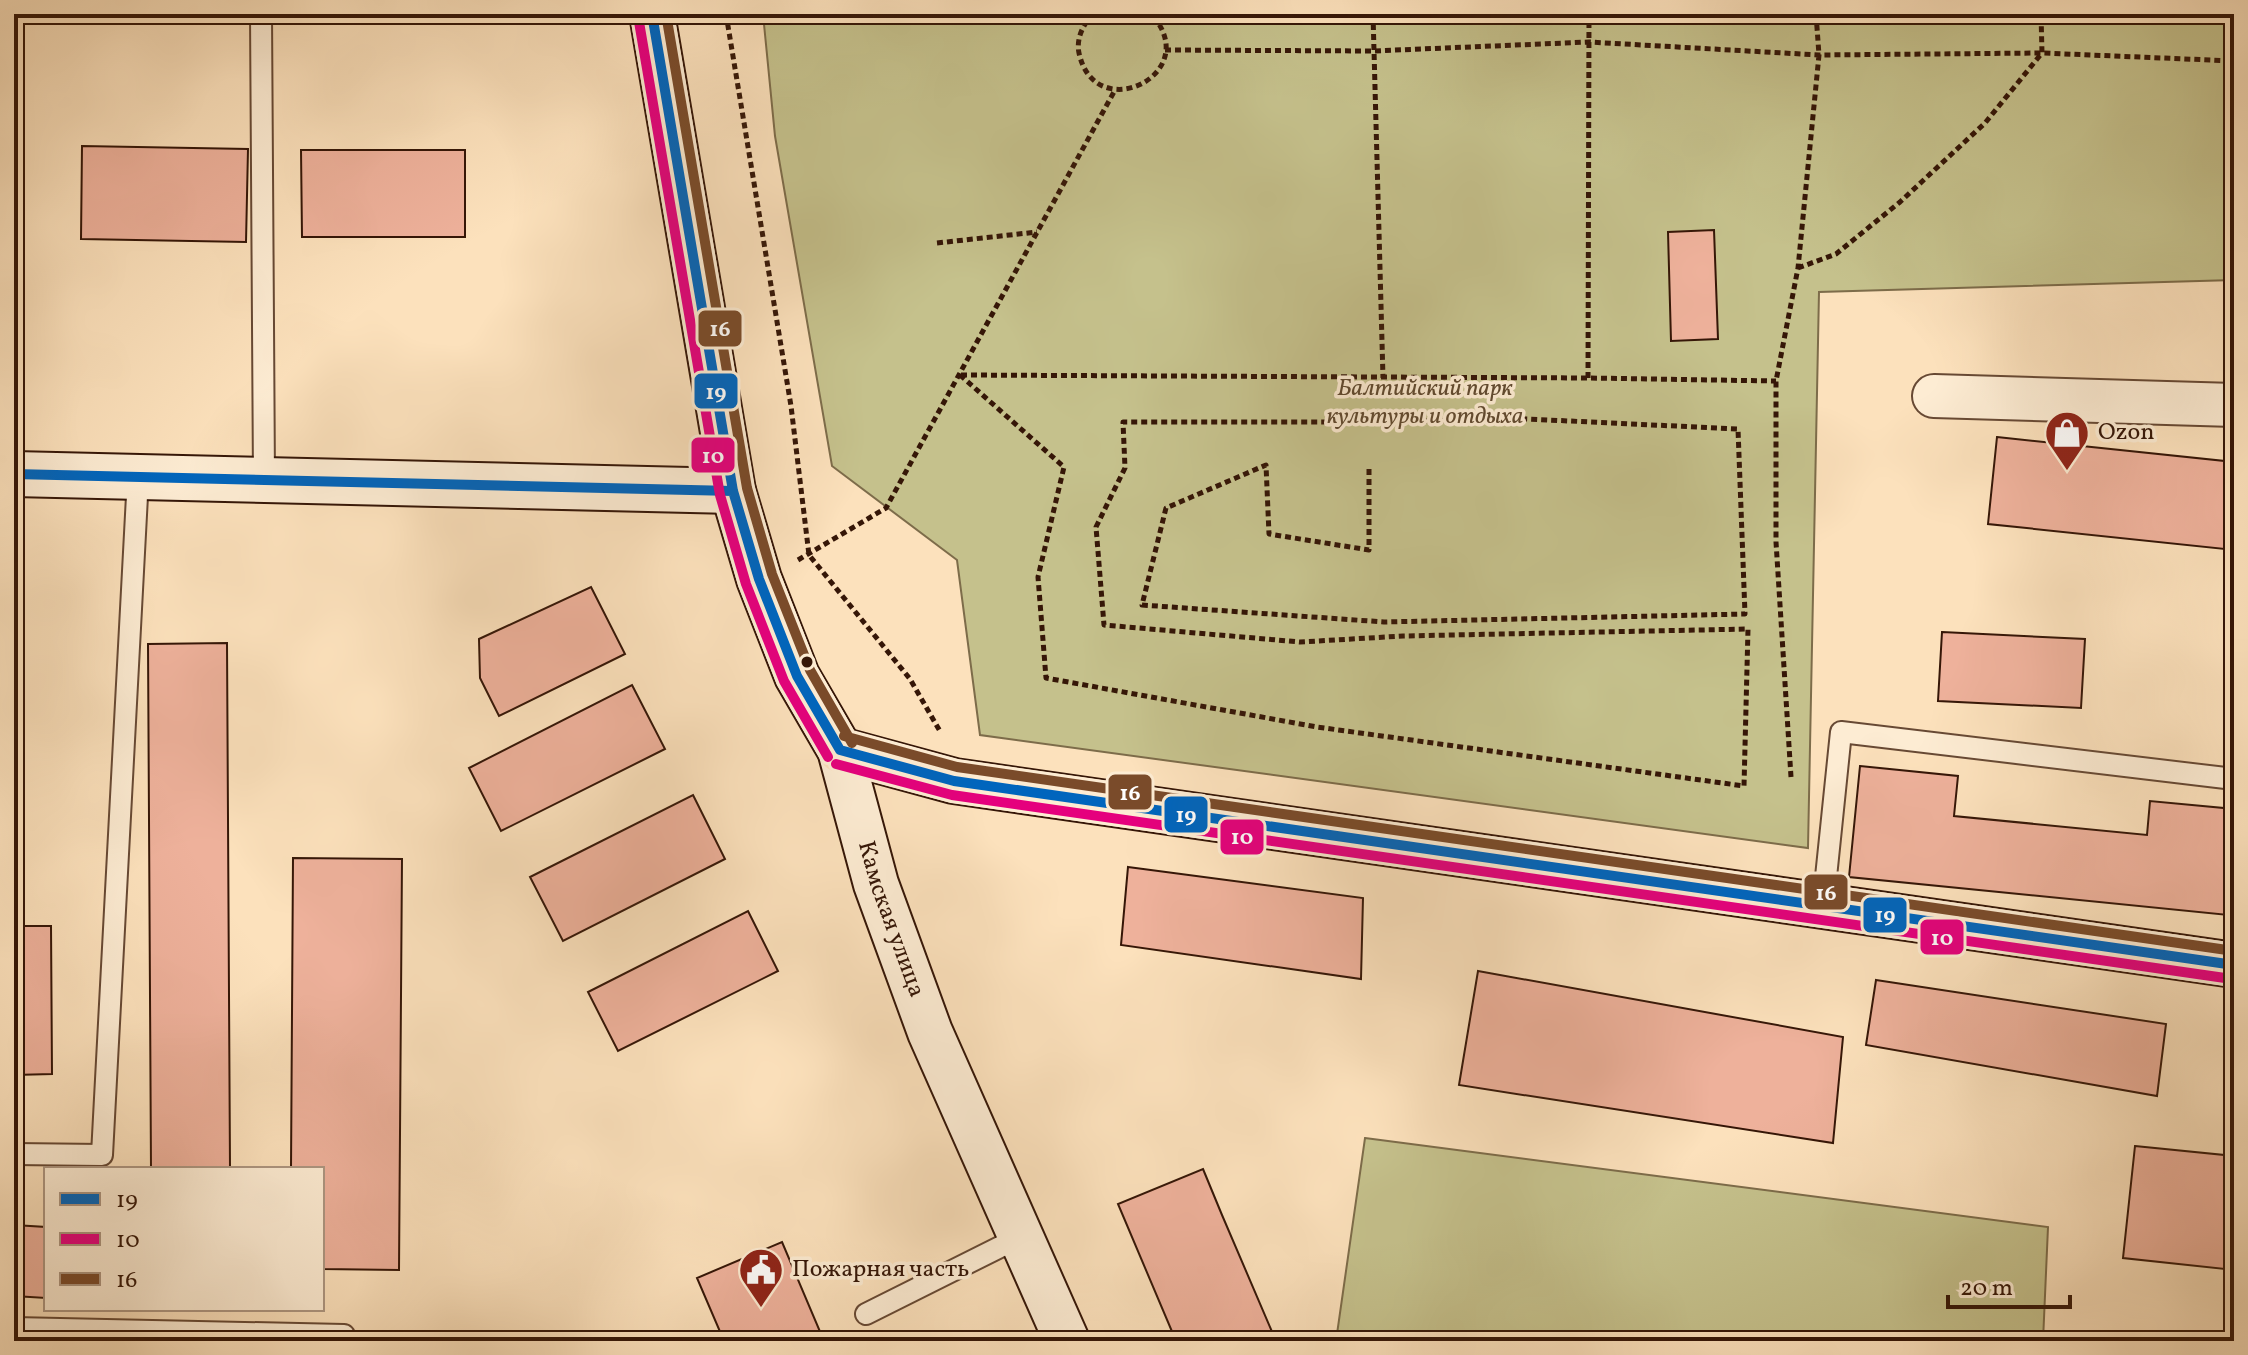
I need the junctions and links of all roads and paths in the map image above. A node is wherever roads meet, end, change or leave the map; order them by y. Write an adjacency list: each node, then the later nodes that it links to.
1 (261, 14): 29 (lane)
2 (652, 14): 30 (main road, Камская улица)
3 (726, 14): 31 (path)
4 (1094, 14): 16 (path)
5 (1151, 14): 11 (path)
6 (1373, 14): 12 (path)
7 (1589, 14): 10 (path)
8 (1816, 14): 14 (path)
9 (2041, 14): 13 (path)
10 (1589, 42): 12 (path); 14 (path); 22 (path)
11 (1165, 50): 12 (path); 16 (path)
12 (1374, 51): 21 (path)
13 (2042, 53): 14 (path); 15 (path); 19 (path)
14 (1819, 55): 19 (path)
15 (2234, 61)
16 (1115, 90): 17 (path)
17 (1038, 232): 18 (path); 20 (path)
18 (937, 243)
19 (1798, 268): 23 (path)
20 (960, 375): 21 (path); 26 (path); 31 (path)
21 (1383, 378): 22 (path)
22 (1588, 378): 23 (path)
23 (1776, 381): 35 (path)
24 (1934, 396): 25 (street)
25 (2234, 405)
26 (1369, 469)
27 (14, 474): 28 (main road)
28 (138, 477): 29 (main road); 39 (lane)
29 (264, 480): 30 (main road)
30 (733, 491): 32 (main road, Камская улица)
31 (809, 555): 32 (path); 33 (path)
32 (759, 579): 34 (main road, Камская улица)
33 (946, 741)
34 (840, 750): 37 (main road); 40 (main road, Камская улица)
35 (1791, 777)
36 (2234, 779): 37 (lane)
37 (1823, 906): 38 (main road)
38 (2234, 965)
39 (14, 1154)
40 (1022, 1236): 41 (lane); 44 (main road, Камская улица)
41 (866, 1314)
42 (14, 1328): 43 (lane)
43 (344, 1335)
44 (1067, 1341)

